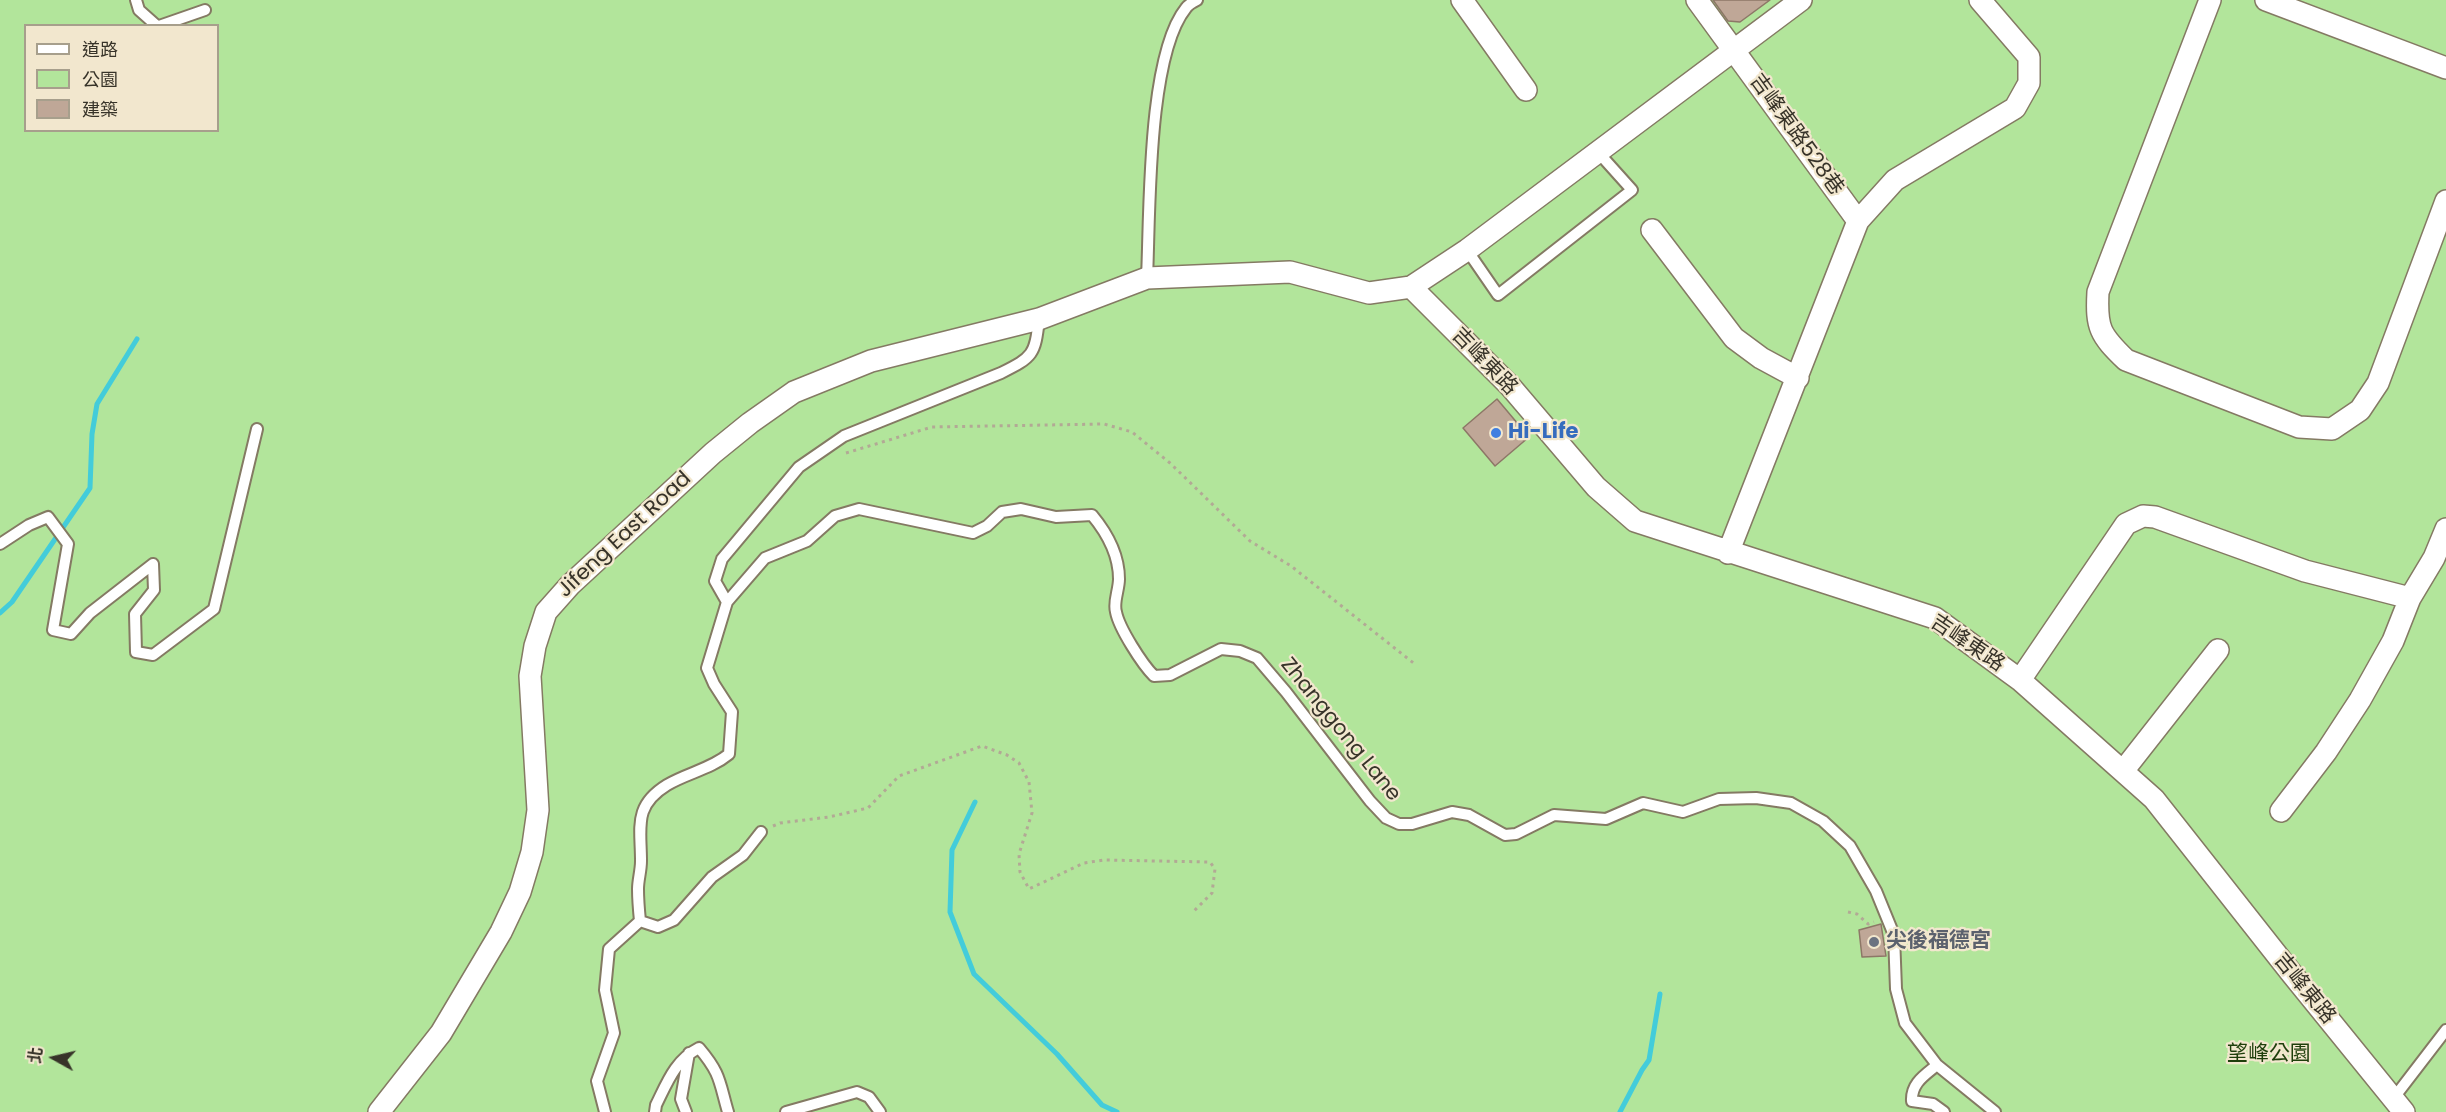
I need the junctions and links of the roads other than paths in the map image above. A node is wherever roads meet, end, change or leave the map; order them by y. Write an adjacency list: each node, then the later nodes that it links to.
1 (136, 0): 10 (lane)
2 (1197, 0): 20 (lane)
3 (1462, 0): 14 (street)
4 (1697, 0): 12 (street, 吉峰東路528巷)
5 (1801, 0): 12 (street)
6 (1980, 0): 17 (street)
7 (2210, 0): 16 (street)
8 (2266, 0): 13 (street)
9 (205, 10): 11 (lane)
10 (156, 24)
11 (164, 24)
12 (1733, 49): 15 (street); 17 (street, 吉峰東路528巷)
13 (2446, 68)
14 (1526, 90)
15 (1597, 151): 19 (street); 19 (lane)
16 (2446, 201)
17 (1858, 221): 23 (street)
18 (1652, 230): 23 (street)
19 (1467, 250): 21 (street)
20 (1147, 279): 21 (street); 22 (street)
21 (1412, 287): 27 (street, 吉峰東路)
22 (1039, 319): 29 (lane); 40 (street, Jifeng East Road)
23 (1798, 378): 27 (street)
24 (257, 429): 26 (lane)
25 (2446, 529): 28 (street)
26 (0, 544)
27 (1728, 553): 31 (street, 吉峰東路)
28 (2410, 598): 31 (street); 33 (street)
29 (727, 602): 35 (lane, Zhanggong Lane); 38 (lane, Zhanggong Lane)
30 (2218, 650): 32 (street)
31 (2020, 680): 32 (street, 吉峰東路)
32 (2123, 771): 39 (street, 吉峰東路)
33 (2281, 811)
34 (761, 832): 35 (lane)
35 (640, 921): 41 (lane)
36 (2446, 1030): 39 (lane)
37 (689, 1053): 42 (lane); 43 (lane); 44 (lane)
38 (1937, 1065): 47 (lane); 48 (lane)
39 (2399, 1106)
40 (379, 1112)
41 (605, 1112)
42 (655, 1112)
43 (686, 1112)
44 (728, 1112)
45 (786, 1112): 46 (lane)
46 (880, 1112)
47 (1944, 1112)
48 (1995, 1112)

